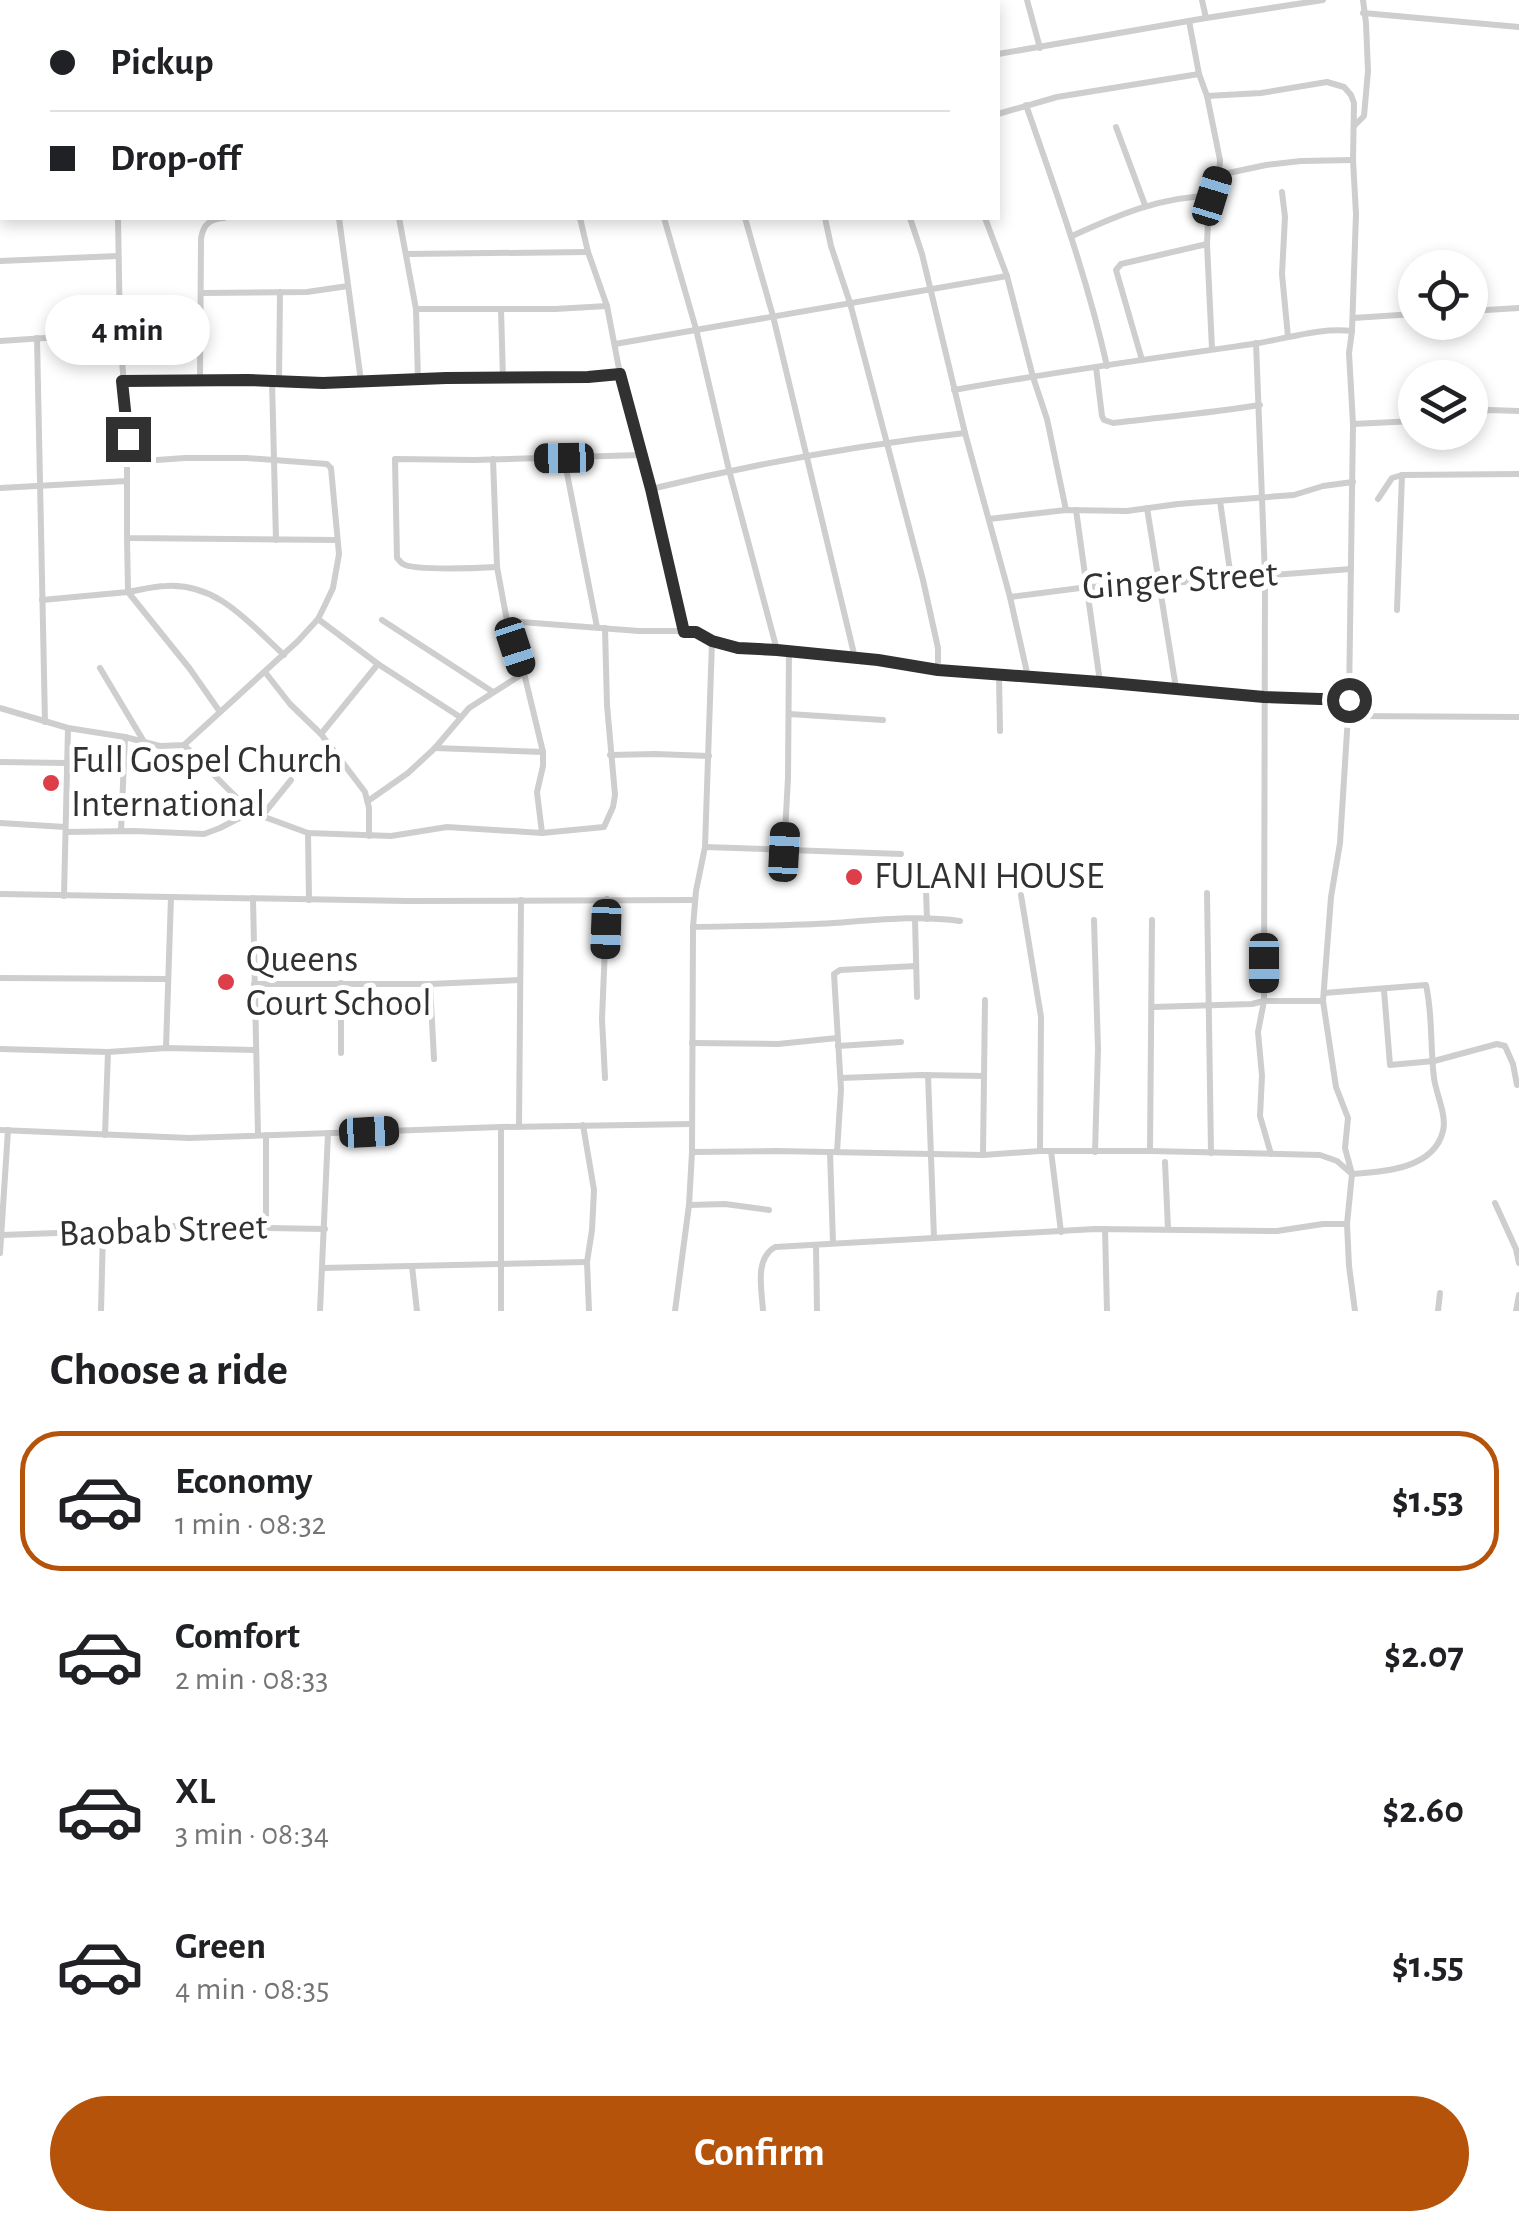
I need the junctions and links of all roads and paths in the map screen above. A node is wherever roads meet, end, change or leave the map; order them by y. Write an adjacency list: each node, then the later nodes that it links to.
1 (1028, 0): 9 (street)
2 (1202, 0): 6 (street)
3 (1324, 0): 6 (street)
4 (1362, 0): 5 (street)
5 (1363, 13): 8 (street); 16 (street)
6 (1206, 18): 7 (street)
7 (1189, 21): 9 (street); 11 (street)
8 (1519, 26)
9 (1040, 48): 10 (street)
10 (1000, 54)
11 (1199, 74): 12 (street); 13 (street)
12 (1207, 96): 16 (street); 18 (street)
13 (1026, 105): 14 (street); 32 (street)
14 (1000, 113)
15 (1116, 127): 21 (street)
16 (1354, 127): 17 (street)
17 (1352, 160): 18 (street); 51 (street)
18 (1219, 175): 20 (street)
19 (1282, 192): 55 (street)
20 (1212, 196): 21 (street); 33 (street)
21 (1145, 206): 32 (street)
22 (118, 220): 36 (street)
23 (212, 220): 42 (street)
24 (339, 220): 39 (street)
25 (399, 220): 35 (street)
26 (580, 220): 34 (street)
27 (665, 220): 52 (street)
28 (746, 220): 50 (street)
29 (826, 220): 43 (street)
30 (911, 220): 40 (street)
31 (987, 220): 38 (street)
32 (1072, 236): 62 (street)
33 (1207, 244): 60 (street); 61 (street)
34 (588, 252): 35 (street); 44 (street)
35 (407, 254): 46 (street)
36 (118, 256): 37 (street); 54 (street)
37 (0, 261)
38 (1007, 276): 40 (street); 65 (street)
39 (348, 286): 41 (street); 70 (street)
40 (930, 288): 43 (street); 72 (street)
41 (280, 292): 42 (street); 69 (street)
42 (201, 293): 71 (street)
43 (850, 303): 50 (street); 79 (street)
44 (607, 306): 47 (street); 59 (street)
45 (1519, 308): 48 (street)
46 (416, 309): 47 (street); 67 (street)
47 (501, 309): 66 (street)
48 (1488, 310)
49 (1398, 315): 51 (street)
50 (773, 316): 52 (street); 81 (street)
51 (1353, 318): 53 (street)
52 (696, 329): 59 (street); 86 (street)
53 (1352, 331): 55 (street); 77 (street)
54 (120, 333): 56 (street); 68 (street)
55 (1288, 337): 58 (street)
56 (36, 338): 57 (street); 91 (street)
57 (0, 340)
58 (1256, 343): 60 (street); 73 (street)
59 (616, 344): 64 (street)
60 (1212, 349): 61 (street)
61 (1142, 360): 62 (street)
62 (1107, 366): 63 (street)
63 (1096, 367): 65 (street); 73 (street)
64 (620, 374): 66 (street); 80 (street)
65 (1033, 377): 72 (street); 98 (street)
66 (504, 379): 67 (street)
67 (418, 380): 70 (street)
68 (122, 381): 71 (street); 85 (street)
69 (275, 381): 70 (street); 71 (street); 83 (street)
70 (361, 381)
71 (200, 382)
72 (954, 390): 78 (street)
73 (1260, 405): 94 (street)
74 (1488, 410): 75 (street)
75 (1519, 411)
76 (1398, 421): 77 (street)
77 (1353, 424): 90 (street)
78 (964, 433): 79 (street); 100 (street)
79 (887, 443): 81 (street); 126 (street)
80 (640, 455): 82 (street); 93 (street)
81 (807, 456): 86 (street); 123 (street)
82 (564, 458): 84 (street); 117 (street)
83 (274, 459): 85 (street); 102 (street); 103 (street)
84 (492, 459): 104 (street); 104 (street)
85 (128, 462): 89 (street)
86 (729, 470): 93 (street); 120 (street)
87 (1519, 474): 88 (street)
88 (1402, 475): 95 (street); 113 (street)
89 (127, 481): 91 (street); 101 (street)
90 (1353, 482): 94 (street); 105 (street)
91 (39, 486): 92 (street); 112 (street)
92 (0, 488)
93 (651, 489): 118 (street)
94 (1263, 498): 96 (street); 106 (street)
95 (1378, 500)
96 (1220, 501): 97 (street); 107 (street)
97 (1148, 508): 99 (street); 108 (street)
98 (1066, 510): 99 (street); 100 (street)
99 (1076, 510): 109 (street)
100 (988, 519): 111 (street)
101 (127, 538): 102 (street); 110 (street)
102 (276, 540): 103 (street)
103 (337, 540): 114 (street)
104 (496, 567): 116 (street)
105 (1351, 569): 106 (street, Ginger Street); 135 (street)
106 (1266, 576): 107 (street, Ginger Street); 134 (street)
107 (1231, 578): 108 (street, Ginger Street)
108 (1158, 584): 109 (street, Ginger Street); 132 (street)
109 (1088, 586): 111 (street, Ginger Street); 131 (street)
110 (128, 592): 112 (street); 122 (street); 137 (street)
111 (1010, 597): 130 (street)
112 (42, 600): 143 (street)
113 (1397, 610)
114 (318, 619): 122 (street); 124 (street)
115 (382, 620): 133 (street)
116 (507, 621): 117 (street); 128 (street)
117 (601, 627): 118 (street); 152 (street)
118 (684, 632): 119 (street)
119 (712, 641): 120 (street); 153 (street)
120 (777, 650): 121 (street)
121 (789, 651): 123 (street); 138 (street)
122 (284, 654): 127 (street)
123 (855, 658): 126 (street)
124 (378, 664): 139 (street); 146 (street)
125 (100, 668): 148 (street)
126 (938, 670): 129 (street)
127 (264, 672): 137 (street); 146 (street)
128 (524, 674): 133 (street); 151 (street)
129 (999, 676): 130 (street); 145 (street)
130 (1028, 677): 131 (street)
131 (1100, 682): 132 (street)
132 (1176, 688): 134 (street)
133 (494, 693): 139 (street)
134 (1264, 697): 135 (street); 197 (street)
135 (1349, 700): 140 (street)
136 (0, 708): 143 (street)
137 (220, 712): 149 (street)
138 (789, 714): 142 (street); 167 (street)
139 (460, 716): 150 (street)
140 (1348, 716): 141 (street); 195 (street)
141 (1519, 717)
142 (883, 720)
143 (45, 722): 144 (street)
144 (68, 728): 147 (street); 155 (street)
145 (1000, 731)
146 (322, 734): 157 (street)
147 (126, 737): 148 (street); 162 (street)
148 (144, 741): 149 (street)
149 (184, 745): 158 (street)
150 (435, 748): 151 (street); 157 (street)
151 (542, 752): 164 (street)
152 (610, 755): 153 (street); 164 (street)
153 (709, 756): 166 (street)
154 (0, 762): 155 (street)
155 (66, 762): 161 (street)
156 (291, 780): 159 (street)
157 (368, 801): 165 (street)
158 (252, 812): 159 (street); 162 (street)
159 (262, 816): 163 (street)
160 (0, 823): 161 (street)
161 (66, 830): 162 (street); 173 (street)
162 (120, 831)
163 (308, 833): 165 (street); 177 (street)
164 (542, 833): 165 (street)
165 (369, 836)
166 (705, 847): 167 (street); 179 (street)
167 (784, 852): 168 (street)
168 (901, 854)
169 (926, 890): 181 (street)
170 (1207, 892): 198 (street)
171 (0, 894): 173 (street)
172 (1021, 895): 223 (street)
173 (64, 896): 174 (street)
174 (171, 897): 175 (street); 188 (street)
175 (253, 898): 177 (street); 191 (street)
176 (607, 899): 178 (street); 179 (street); 212 (street)
177 (309, 900): 178 (street)
178 (521, 900): 189 (street)
179 (695, 900): 185 (street)
180 (916, 919): 181 (street); 185 (street); 186 (street)
181 (927, 919): 184 (street)
182 (1094, 920): 228 (street)
183 (1152, 920): 199 (street)
184 (960, 921)
185 (693, 927): 202 (street)
186 (916, 966): 194 (street); 200 (street)
187 (0, 978): 188 (street)
188 (168, 979): 203 (street)
189 (520, 980): 192 (street); 218 (street)
190 (342, 983): 191 (street); 192 (street); 207 (street)
191 (254, 984): 205 (street)
192 (430, 984): 208 (street)
193 (1384, 990): 195 (street); 209 (street); 209 (street)
194 (917, 996)
195 (1323, 997): 197 (street); 234 (street)
196 (985, 1000): 211 (street)
197 (1264, 1001): 198 (street); 231 (street)
198 (1208, 1004): 199 (street); 230 (street)
199 (1153, 1007): 225 (street)
200 (838, 1042): 201 (street); 202 (street); 213 (street)
201 (901, 1042)
202 (692, 1043): 215 (street)
203 (166, 1048): 205 (street); 206 (street)
204 (0, 1049): 206 (street)
205 (255, 1050): 222 (street)
206 (108, 1052): 221 (street)
207 (341, 1053)
208 (434, 1059)
209 (1434, 1061): 214 (street); 234 (street)
210 (928, 1075): 211 (street); 213 (street); 229 (street)
211 (984, 1076): 232 (street)
212 (605, 1078)
213 (841, 1078): 227 (street)
214 (1517, 1085)
215 (692, 1124): 216 (street); 226 (street)
216 (584, 1125): 218 (street); 250 (street)
217 (501, 1126): 218 (street); 220 (street); 252 (street)
218 (519, 1126)
219 (4, 1130): 221 (street); 245 (street)
220 (328, 1133): 222 (street); 240 (street)
221 (105, 1135): 222 (street)
222 (262, 1135): 239 (street)
223 (1040, 1151): 224 (street); 232 (street)
224 (1051, 1151): 228 (street); 244 (street)
225 (1150, 1151): 228 (street); 230 (street)
226 (692, 1152): 227 (street); 236 (street)
227 (834, 1152): 229 (street); 247 (street)
228 (1095, 1152)
229 (930, 1153): 232 (street); 246 (street)
230 (1211, 1153): 231 (street)
231 (1270, 1154): 234 (street)
232 (983, 1155)
233 (1165, 1162): 242 (street)
234 (1352, 1174): 238 (street)
235 (1495, 1202): 251 (street)
236 (689, 1204): 237 (street); 262 (street)
237 (770, 1210)
238 (1347, 1224): 242 (street); 266 (street)
239 (266, 1227): 240 (street, Baobab Street); 243 (street, Baobab Street)
240 (325, 1229): 254 (street)
241 (1105, 1229): 242 (street); 244 (street); 265 (street)
242 (1168, 1230)
243 (103, 1231): 245 (street, Baobab Street); 257 (street)
244 (1061, 1232): 246 (street)
245 (2, 1235): 249 (street)
246 (934, 1238): 247 (street)
247 (833, 1243): 248 (street)
248 (816, 1246): 263 (street); 264 (street)
249 (0, 1253)
250 (587, 1262): 252 (street); 261 (street)
251 (1519, 1263)
252 (502, 1264): 253 (street); 260 (street)
253 (412, 1266): 254 (street); 259 (street)
254 (322, 1268): 258 (street)
255 (1440, 1293): 267 (street)
256 (1519, 1295): 268 (street)
257 (101, 1311)
258 (320, 1311)
259 (416, 1311)
260 (500, 1311)
261 (588, 1311)
262 (675, 1311)
263 (763, 1311)
264 (817, 1311)
265 (1107, 1311)
266 (1355, 1311)
267 (1438, 1311)
268 (1516, 1311)

